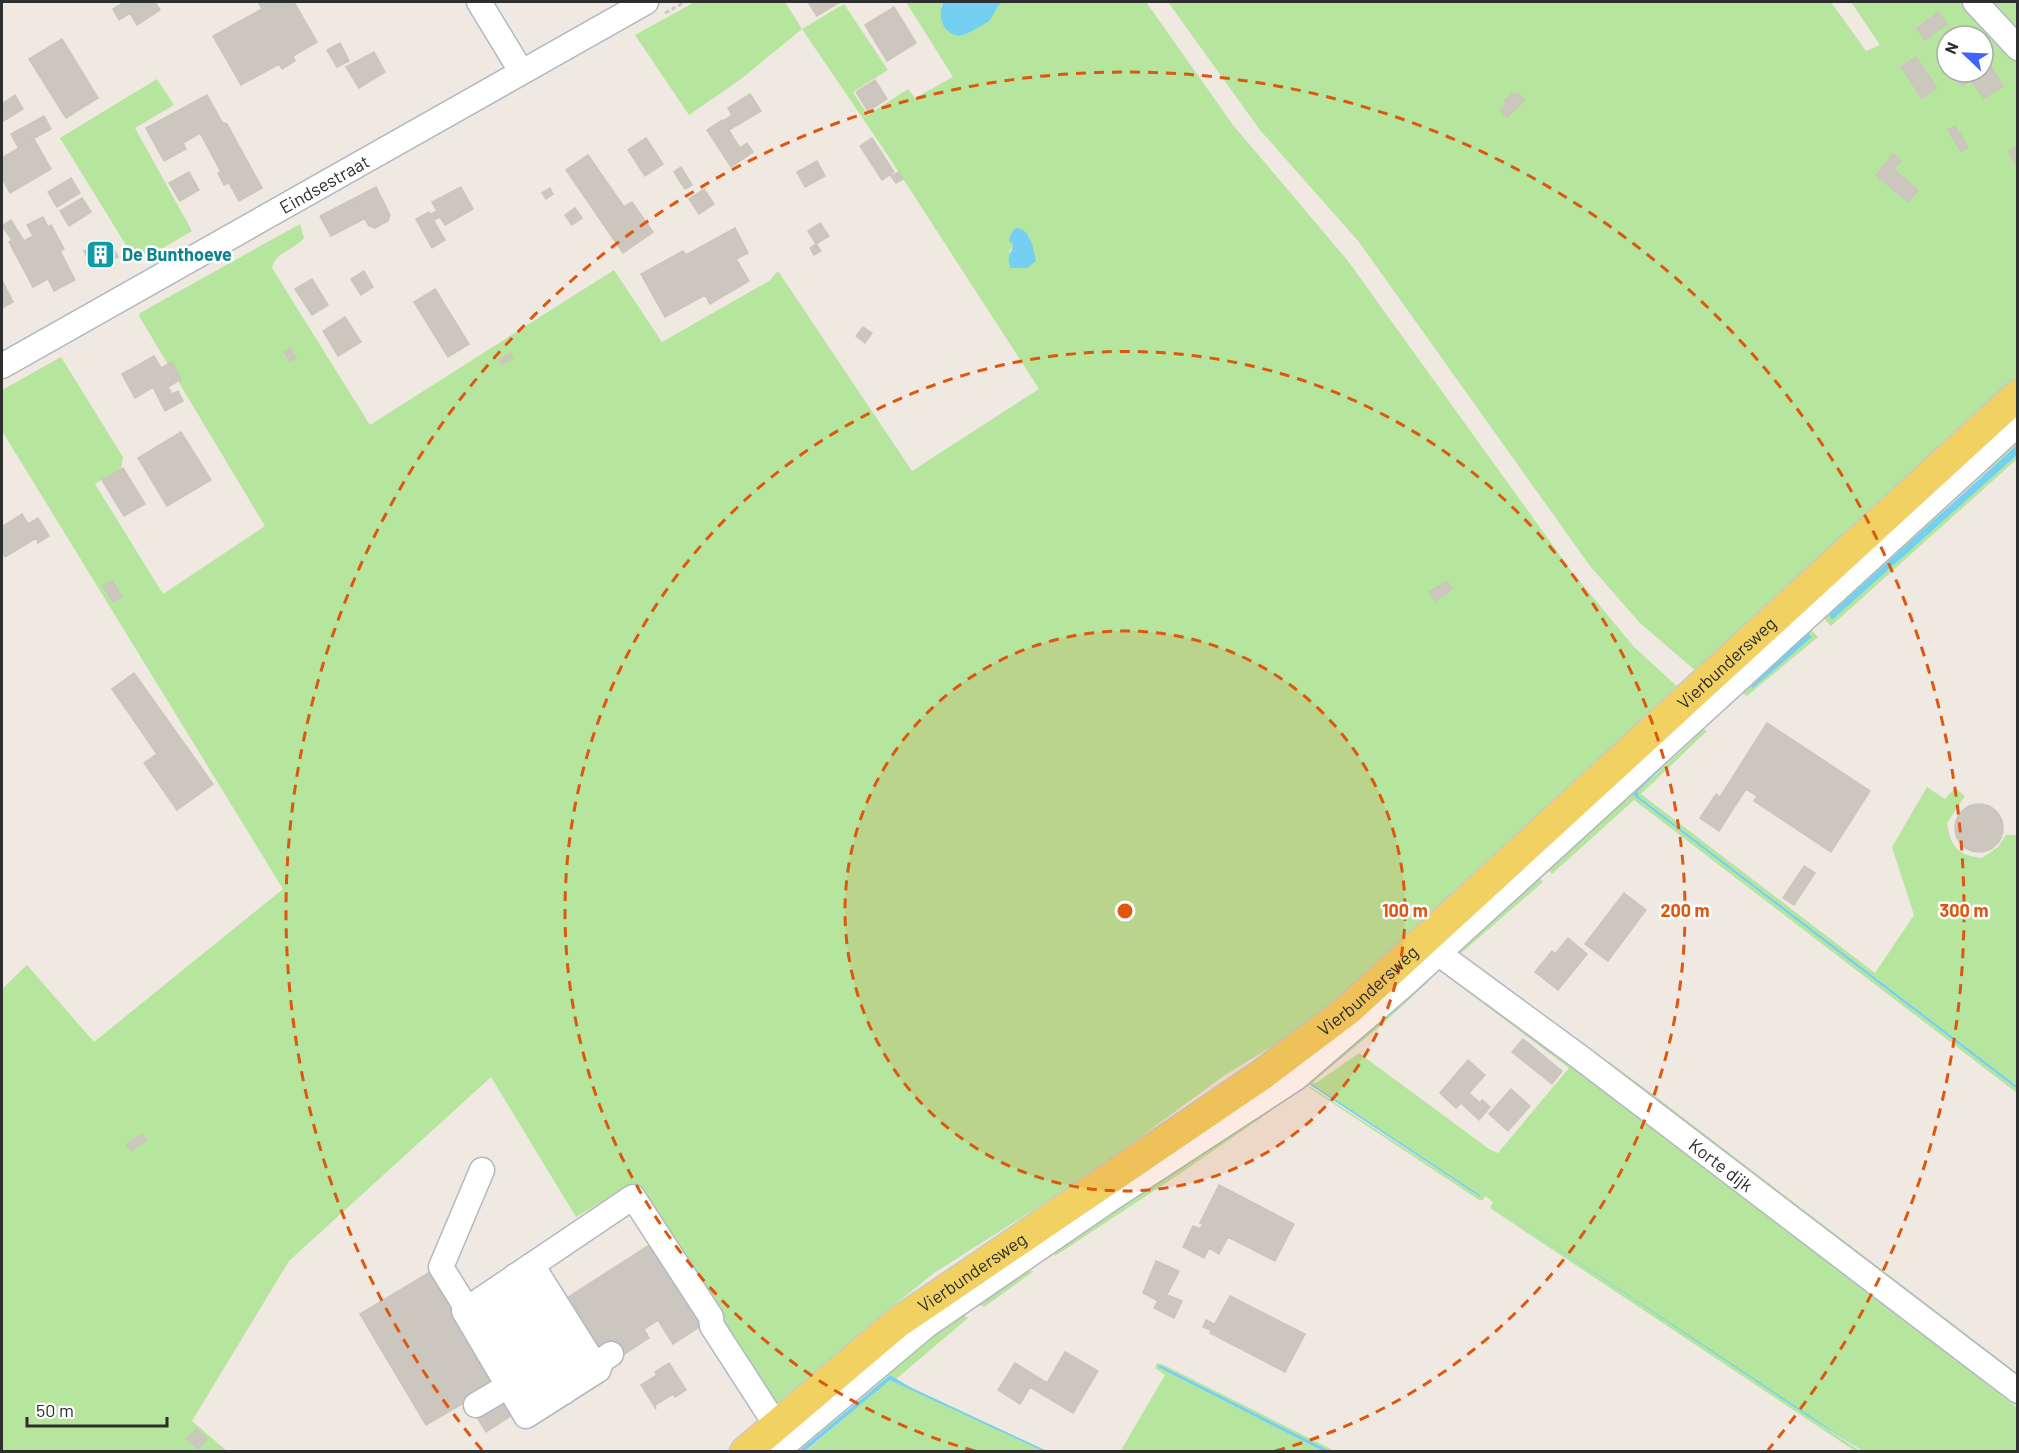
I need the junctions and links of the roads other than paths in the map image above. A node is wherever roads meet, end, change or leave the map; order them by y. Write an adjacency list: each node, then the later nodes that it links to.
1 (479, 2): 5 (street)
2 (646, 2): 5 (street, Eindsestraat)
3 (1976, 2): 4 (street)
4 (2018, 48)
5 (522, 71): 6 (street, Eindsestraat)
6 (2, 366)
7 (2018, 395): 9 (main road, Vierbundersweg)
8 (2018, 424): 9 (street, Vierbundersweg)
9 (1431, 946): 14 (street, Korte dijk); 16 (main road, Vierbundersweg)
10 (482, 1170): 11 (street)
11 (499, 1287): 12 (street); 12 (street); 13 (street); 16 (street)
12 (580, 1380): 13 (street)
13 (508, 1386): 15 (street)
14 (2018, 1391)
15 (476, 1405)
16 (776, 1438): 17 (main road, Vierbundersweg)
17 (745, 1452)

